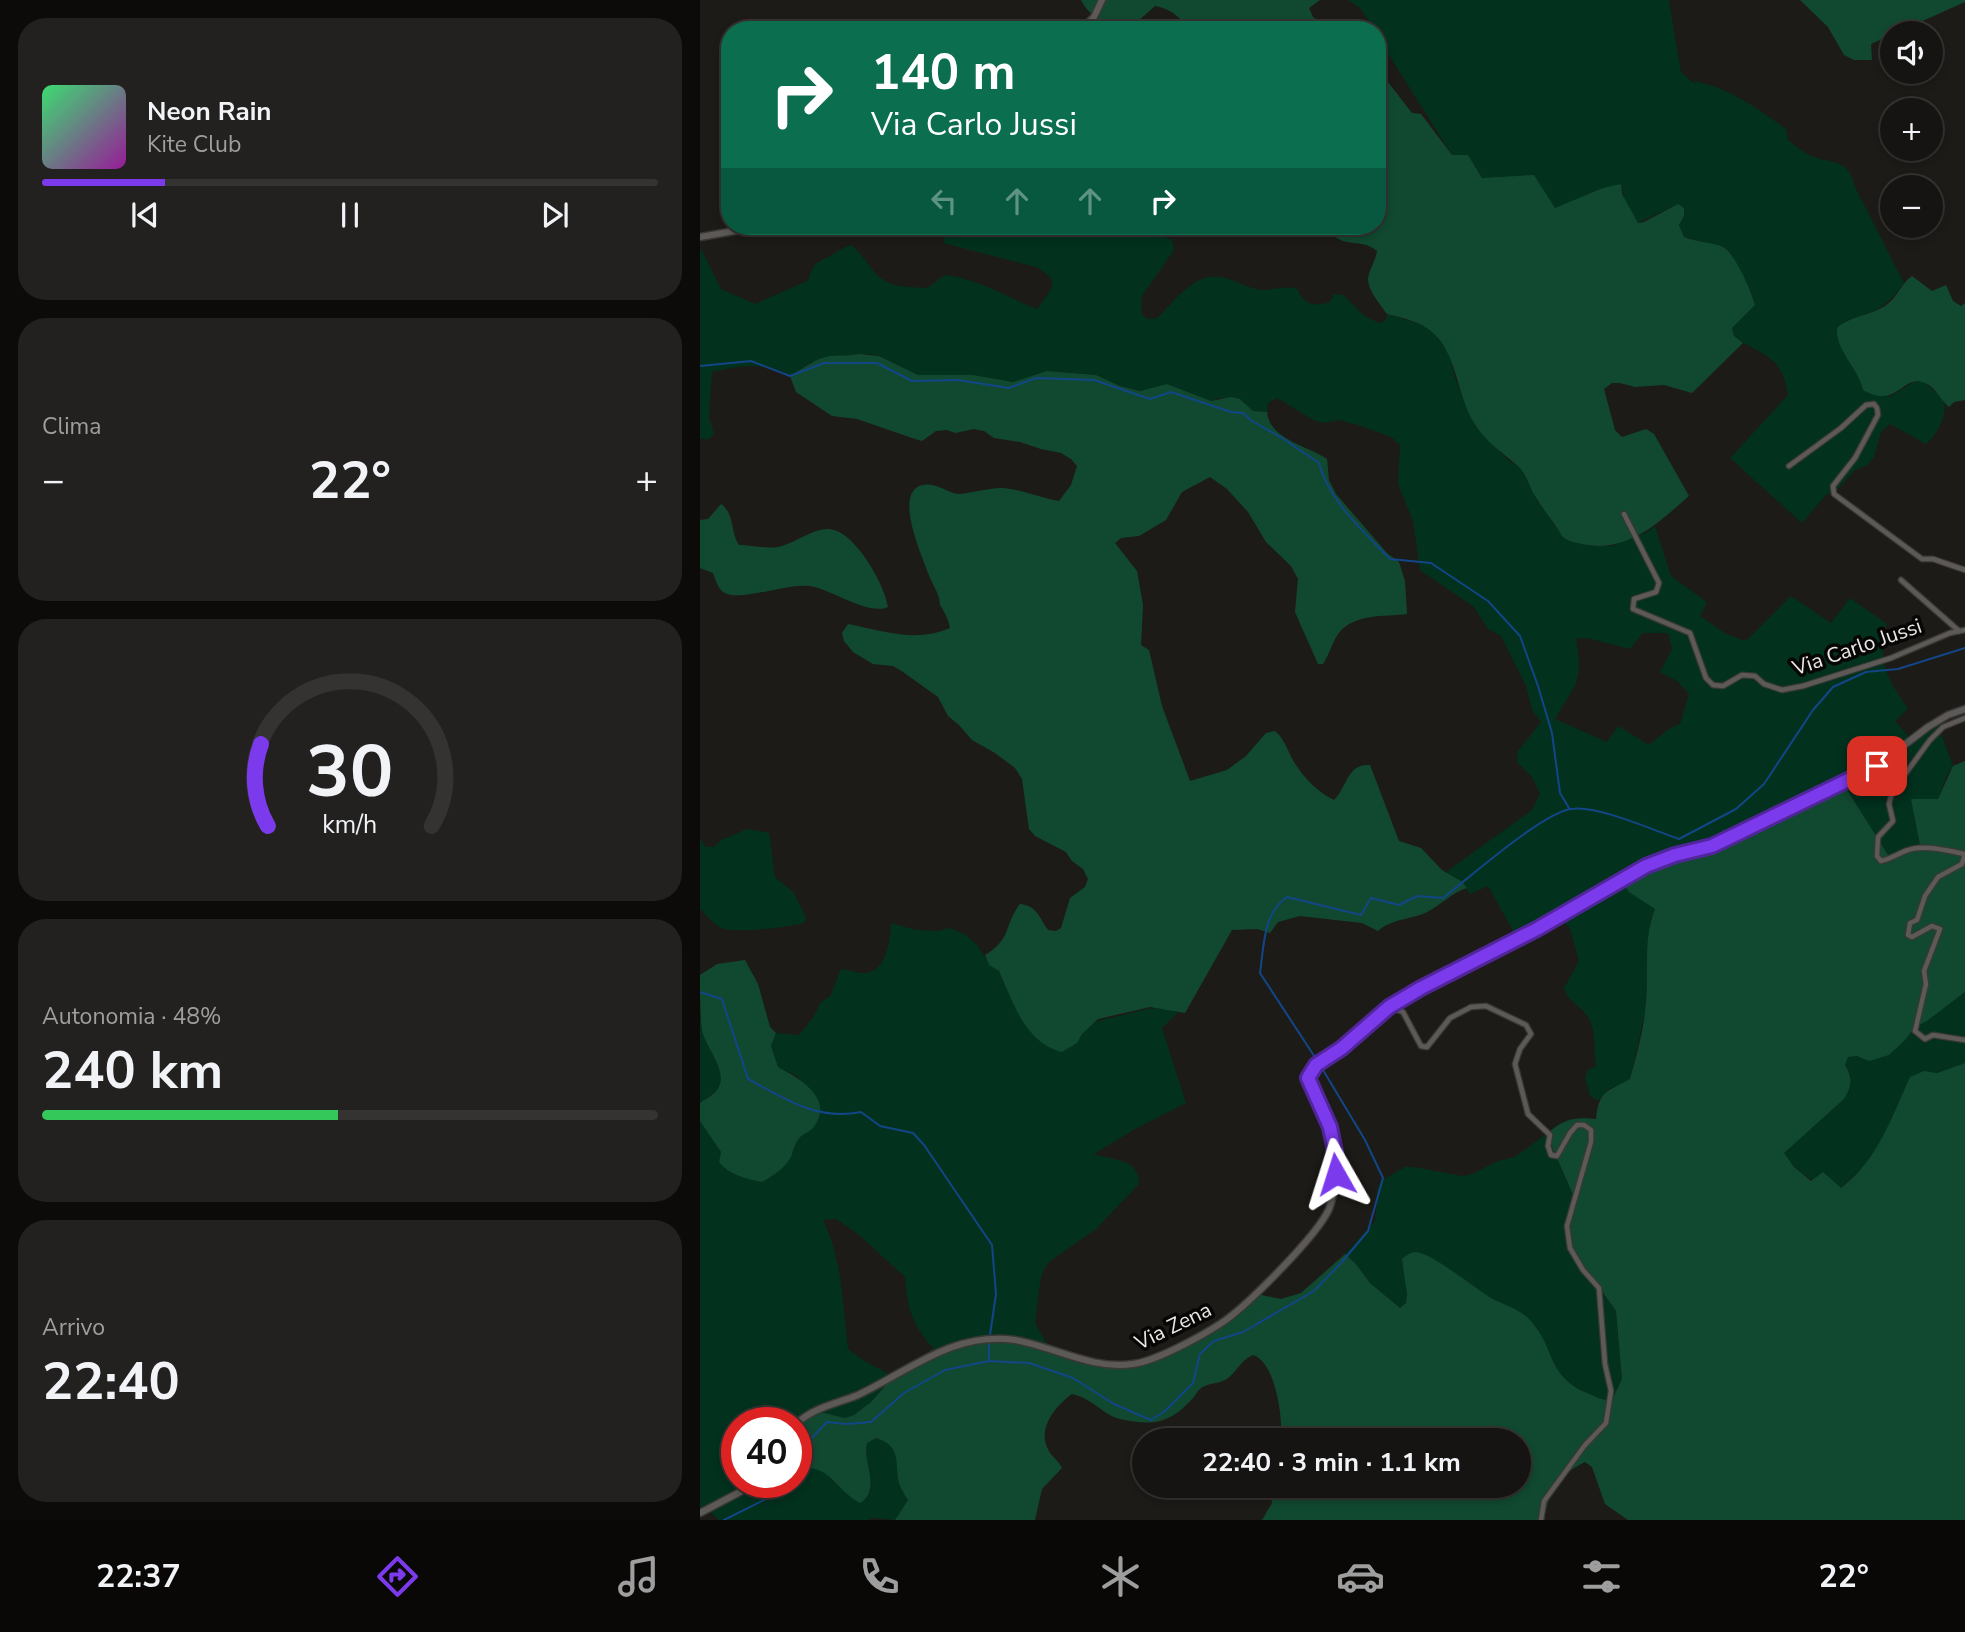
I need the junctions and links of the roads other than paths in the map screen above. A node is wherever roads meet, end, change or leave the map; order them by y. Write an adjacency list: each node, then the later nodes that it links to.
1 (1102, 0): 2 (street)
2 (1090, 21)
3 (721, 233): 4 (street)
4 (700, 237)
5 (1789, 466): 7 (street)
6 (1625, 514): 9 (street, Via Carlo Jussi)
7 (1965, 570)
8 (1901, 580): 9 (street)
9 (1962, 630)
10 (1965, 709): 12 (street)
11 (1965, 718): 13 (street)
12 (1389, 1007): 14 (street, Via Zena); 17 (street)
13 (1965, 1040)
14 (812, 1411)
15 (729, 1498): 16 (street)
16 (700, 1513)
17 (1541, 1520)

